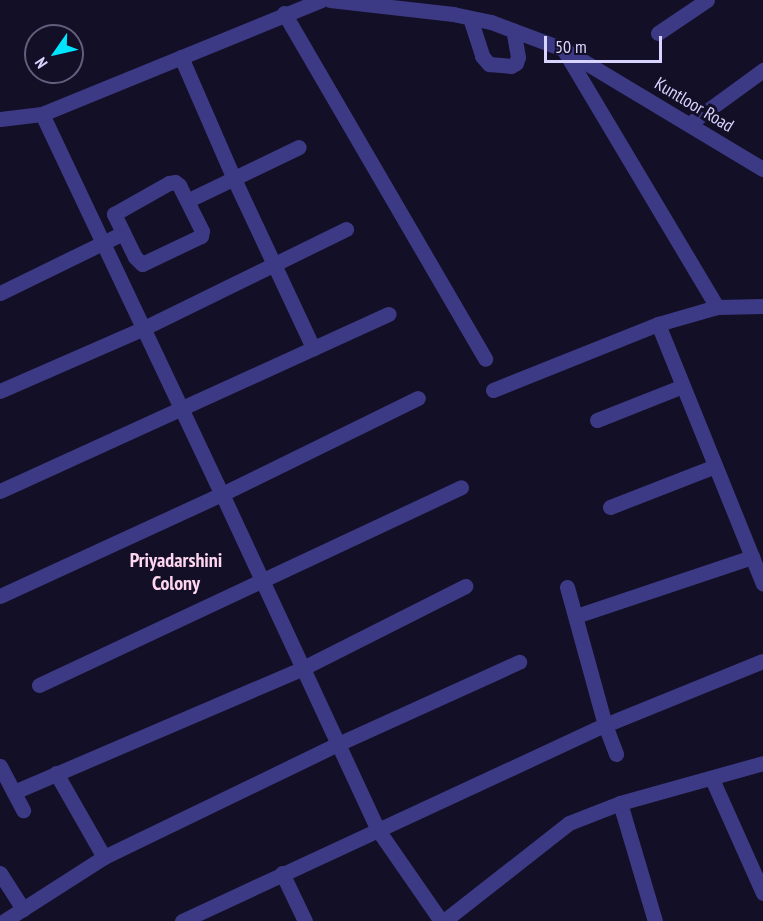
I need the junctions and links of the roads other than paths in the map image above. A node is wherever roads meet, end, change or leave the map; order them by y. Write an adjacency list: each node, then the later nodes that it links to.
1 (321, 0): 5 (street)
2 (330, 0): 4 (street, Kuntloor Road)
3 (707, 0): 8 (street)
4 (451, 7): 6 (street, Kuntloor Road)
5 (284, 13): 10 (street); 30 (street)
6 (470, 18): 7 (street, Kuntloor Road); 7 (street)
7 (513, 30): 9 (street, Kuntloor Road)
8 (658, 33)
9 (563, 49): 14 (street, Kuntloor Road); 25 (street)
10 (181, 57): 12 (street); 17 (street)
11 (763, 70): 14 (street)
12 (42, 114): 13 (street); 21 (street)
13 (0, 119)
14 (689, 124): 16 (street, Kuntloor Road)
15 (299, 147): 17 (street)
16 (763, 169)
17 (234, 179): 18 (street); 22 (street)
18 (195, 197)
19 (346, 229): 22 (street)
20 (123, 233): 20 (street); 21 (street)
21 (103, 244): 23 (street); 28 (street)
22 (274, 264): 28 (street); 29 (street)
23 (0, 293)
24 (763, 306): 25 (street)
25 (717, 307): 27 (street)
26 (389, 315): 29 (street)
27 (658, 324): 31 (street); 33 (street)
28 (144, 328): 32 (street); 35 (street)
29 (313, 348): 35 (street)
30 (484, 359)
31 (683, 386): 36 (street); 37 (street)
32 (0, 390)
33 (493, 390)
34 (418, 398): 40 (street)
35 (182, 408): 39 (street); 40 (street)
36 (597, 420)
37 (715, 466): 41 (street); 42 (street)
38 (461, 487): 43 (street)
39 (0, 491)
40 (222, 494): 43 (street); 47 (street)
41 (610, 507)
42 (752, 557): 44 (street); 48 (street)
43 (263, 580): 51 (street); 52 (street)
44 (763, 584)
45 (465, 586): 51 (street)
46 (567, 587): 48 (street)
47 (0, 596)
48 (576, 616): 53 (street)
49 (763, 661): 53 (street)
50 (519, 662): 54 (street)
51 (303, 668): 54 (street); 58 (street)
52 (39, 686)
53 (605, 725): 55 (street); 63 (street)
54 (338, 744): 63 (street); 64 (street)
55 (616, 754)
56 (763, 764): 59 (street)
57 (0, 766): 60 (street)
58 (56, 773): 60 (street); 64 (street)
59 (712, 779): 61 (street); 67 (street)
60 (14, 792): 62 (street)
61 (620, 803): 72 (street); 73 (street)
62 (23, 810)
63 (378, 830): 66 (street); 72 (street)
64 (104, 857): 68 (street)
65 (0, 873): 68 (street)
66 (282, 873): 70 (street); 71 (street)
67 (763, 893)
68 (23, 909): 69 (street)
69 (4, 921)
70 (182, 921)
71 (305, 921)
72 (442, 921)
73 (655, 921)

